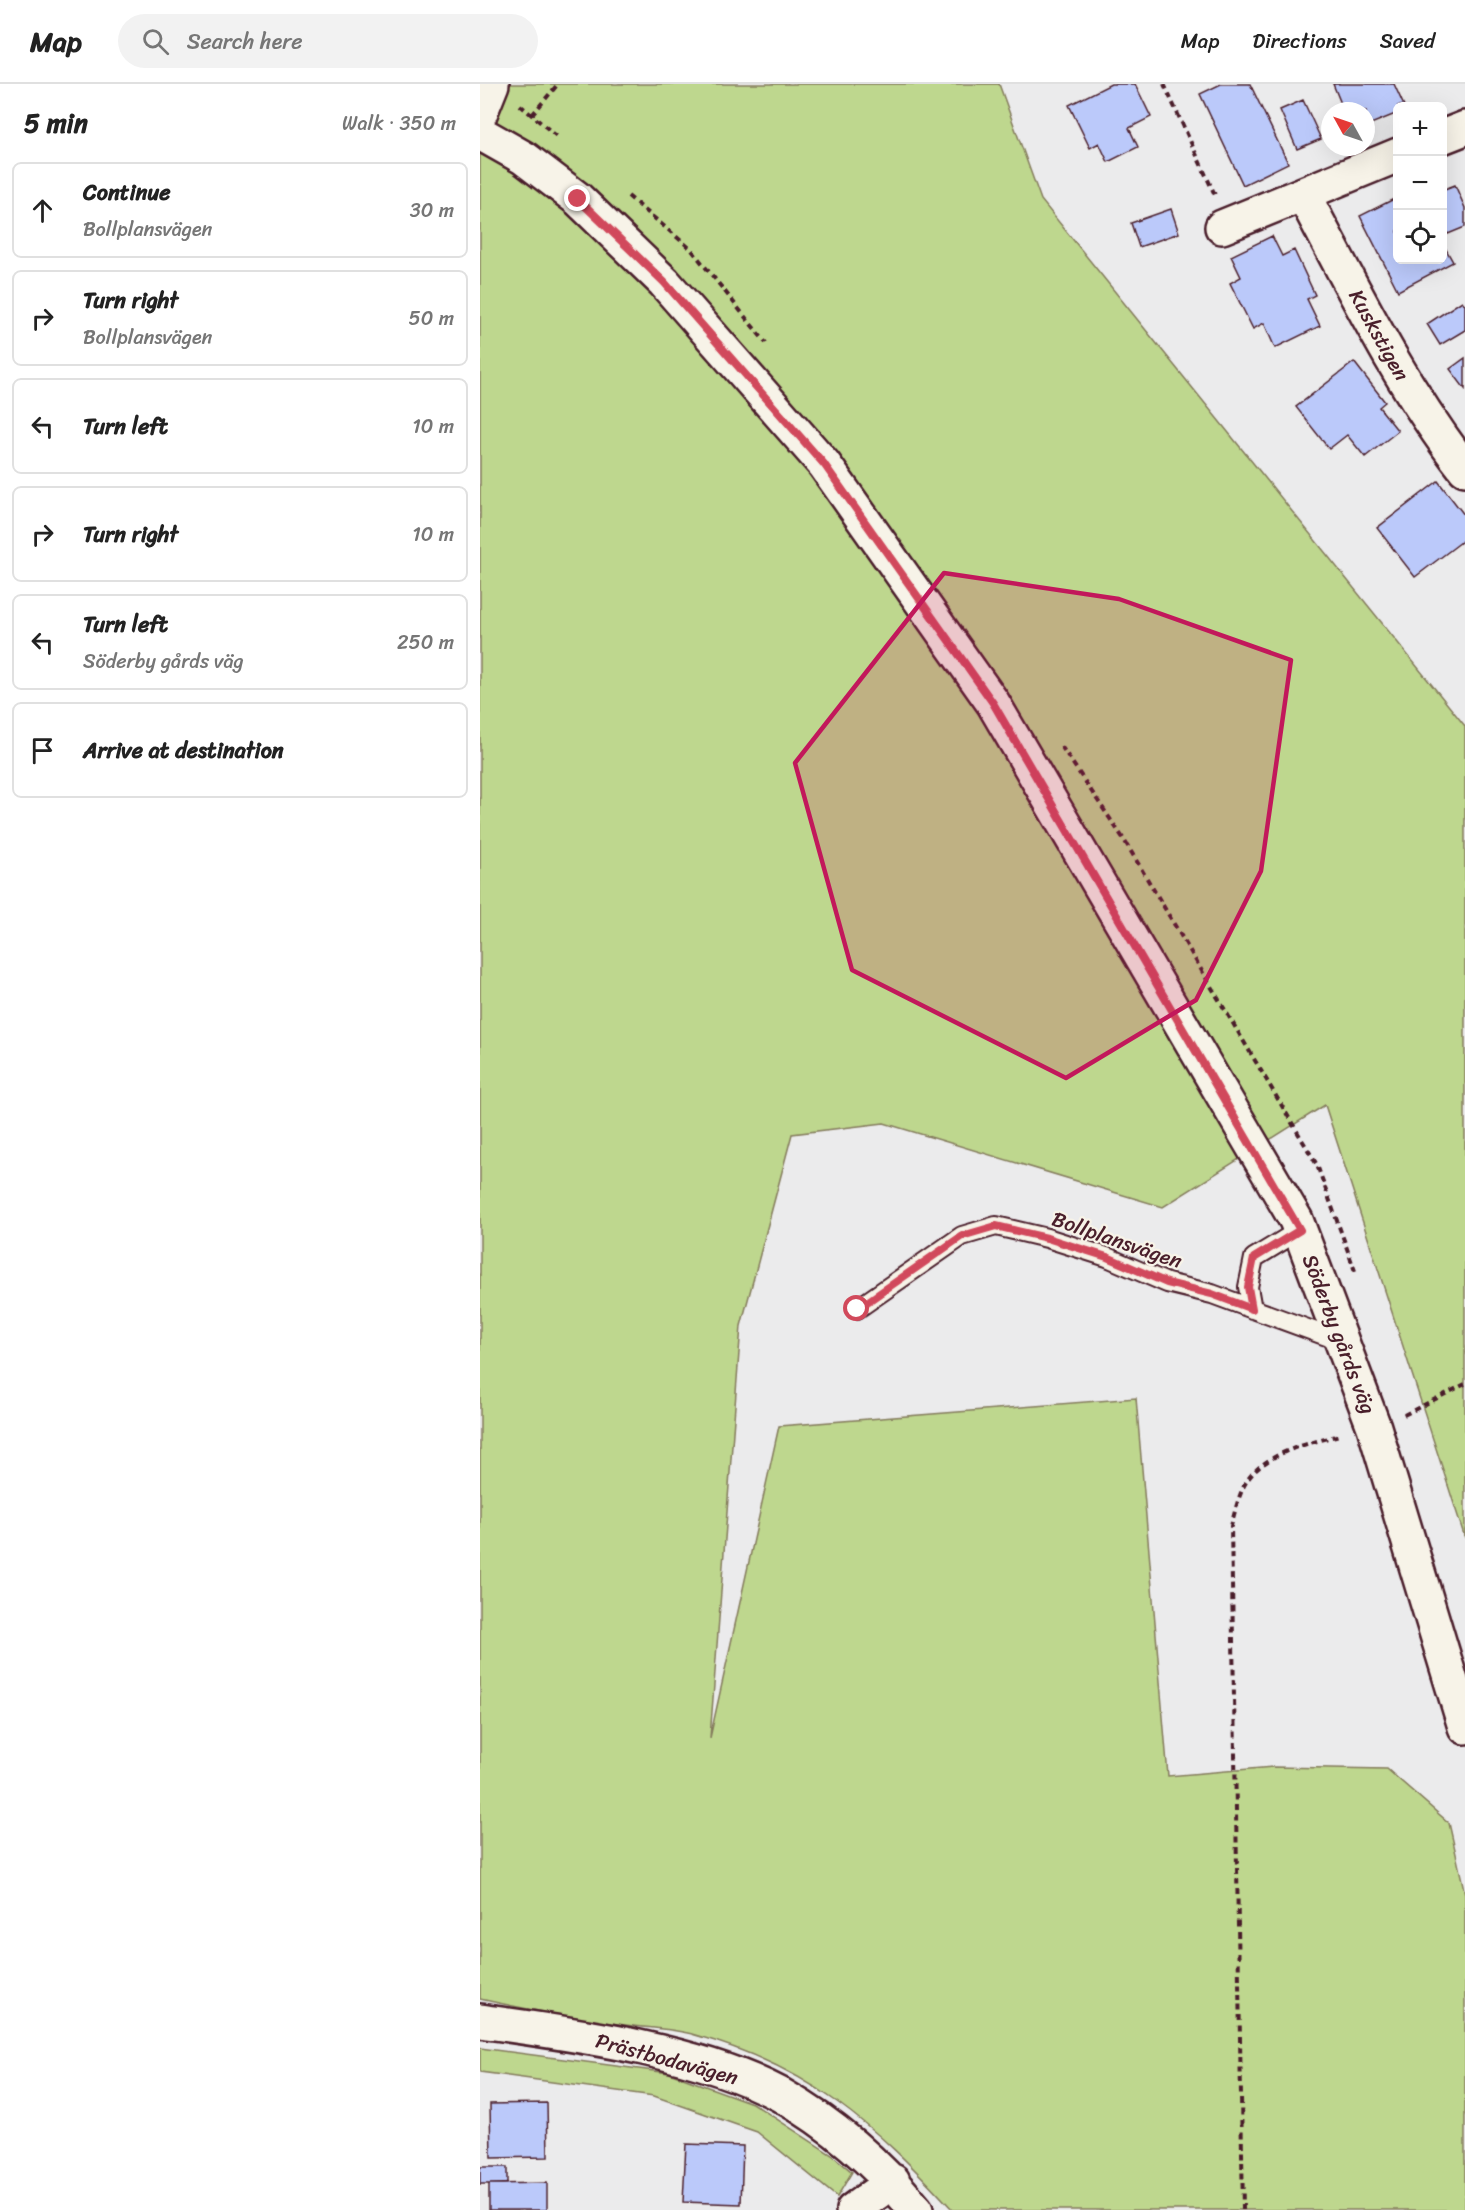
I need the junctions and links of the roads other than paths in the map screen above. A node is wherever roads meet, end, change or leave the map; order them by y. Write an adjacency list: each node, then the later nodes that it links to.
1 (492, 84): 2 (main road)
2 (480, 114)
3 (1465, 128): 5 (main road)
4 (480, 133): 10 (main road, Söderby gårds väg)
5 (1447, 135)
6 (1396, 156): 7 (main road)
7 (1303, 194): 8 (main road); 9 (main road, Kuskstigen)
8 (1229, 224)
9 (1465, 470)
10 (1300, 1230): 12 (lane); 13 (main road, Söderby gårds väg)
11 (857, 1309): 12 (lane, Bollplansvägen)
12 (1252, 1309): 13 (lane, Bollplansvägen)
13 (1343, 1342): 14 (main road, Söderby gårds väg)
14 (1465, 1727)
15 (480, 2021): 16 (main road, Prästbodavägen)
16 (893, 2181): 17 (main road); 18 (main road, Prästbodavägen)
17 (853, 2210)
18 (916, 2210)

